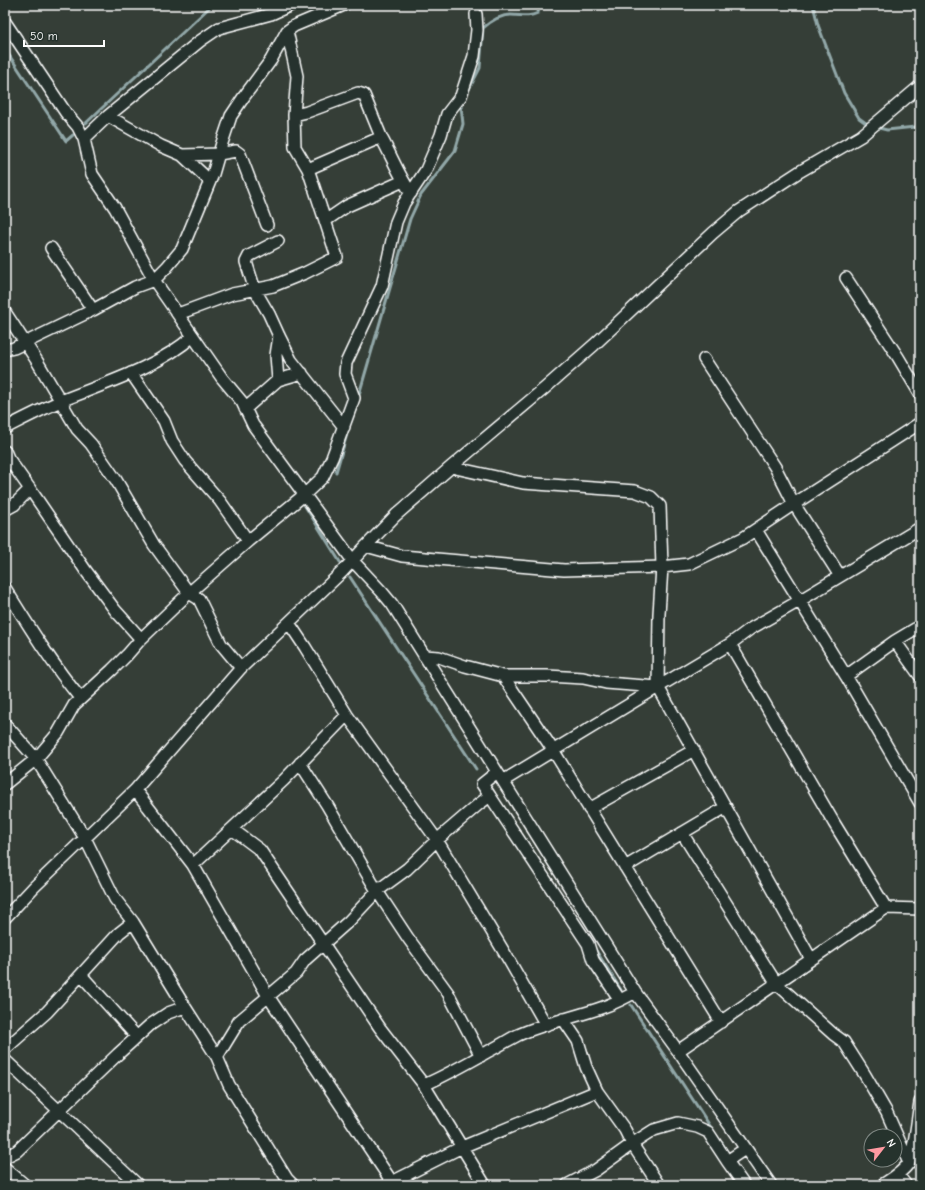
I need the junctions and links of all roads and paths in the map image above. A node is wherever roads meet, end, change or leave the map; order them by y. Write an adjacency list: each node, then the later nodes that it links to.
1 (291, 5): 8 (street)
2 (344, 5): 5 (street)
3 (476, 14): 16 (street)
4 (5, 22): 9 (street)
5 (287, 30): 7 (street); 11 (street)
6 (920, 86): 42 (street)
7 (294, 114): 10 (street); 13 (street)
8 (108, 116): 9 (street); 12 (street)
9 (84, 139): 22 (street)
10 (382, 139): 13 (street); 15 (street)
11 (219, 154): 12 (street); 14 (street); 18 (street)
12 (182, 155): 14 (street)
13 (308, 169): 17 (street)
14 (210, 181): 22 (street)
15 (403, 182): 16 (street); 17 (street)
16 (411, 193): 39 (street)
17 (325, 221): 23 (street)
18 (267, 225)
19 (278, 241): 23 (street)
20 (51, 248): 24 (street)
21 (846, 278): 35 (street)
22 (154, 280): 24 (street); 26 (street)
23 (255, 290): 26 (street); 28 (street)
24 (93, 310): 29 (street)
25 (5, 312): 29 (street)
26 (178, 314): 27 (street)
27 (193, 336): 32 (street); 37 (street)
28 (279, 336): 33 (street); 34 (street)
29 (24, 342): 30 (street); 36 (street)
30 (5, 350)
31 (704, 359): 45 (street)
32 (131, 373): 36 (street); 49 (street)
33 (302, 373): 34 (street); 39 (street)
34 (278, 380): 37 (street)
35 (920, 394)
36 (60, 402): 40 (street); 55 (street)
37 (245, 409): 44 (street)
38 (920, 423): 45 (street)
39 (344, 426): 44 (street)
40 (5, 428)
41 (5, 451): 43 (street)
42 (451, 467): 50 (street); 52 (street)
43 (30, 489): 46 (street); 59 (street)
44 (304, 495): 49 (street); 51 (street)
45 (794, 504): 48 (street); 53 (street)
46 (5, 510)
47 (920, 528): 53 (street)
48 (756, 530): 52 (street); 56 (street)
49 (248, 541): 55 (street)
50 (366, 546): 51 (street); 52 (street)
51 (353, 561): 57 (street); 62 (street)
52 (662, 567): 67 (street)
53 (840, 576): 56 (street)
54 (5, 588): 68 (street)
55 (190, 593): 59 (street); 63 (street)
56 (799, 601): 61 (street); 65 (street)
57 (289, 623): 63 (street); 69 (street)
58 (920, 626): 60 (street)
59 (141, 639): 68 (street)
60 (895, 641): 65 (street); 66 (street)
61 (730, 644): 67 (street); 89 (street)
62 (424, 656): 64 (street); 75 (street)
63 (241, 668): 77 (street)
64 (503, 676): 67 (street); 71 (street)
65 (846, 676): 79 (street)
66 (920, 676)
67 (658, 687): 71 (street); 72 (street)
68 (80, 698): 73 (street)
69 (347, 715): 74 (street); 85 (street)
70 (5, 724): 73 (street)
71 (553, 750): 75 (street); 81 (street)
72 (694, 750): 80 (street); 81 (street)
73 (36, 759): 76 (street); 84 (street)
74 (300, 763): 82 (street); 88 (street)
75 (500, 777): 78 (street); 97 (street)
76 (5, 784)
77 (135, 790): 84 (street); 86 (street)
78 (490, 796): 85 (street); 99 (street)
79 (920, 803)
80 (726, 807): 83 (street); 94 (street)
81 (589, 809): 87 (street)
82 (232, 829): 86 (street); 93 (street)
83 (682, 833): 87 (street); 96 (street)
84 (85, 838): 91 (street); 92 (street)
85 (437, 840): 88 (street); 103 (street)
86 (193, 865): 98 (street)
87 (625, 867): 102 (street)
88 (377, 890): 93 (street); 107 (street)
89 (886, 908): 90 (street); 94 (street)
90 (920, 908)
91 (5, 918)
92 (133, 922): 95 (street); 100 (street)
93 (323, 944): 98 (street); 110 (street)
94 (811, 959): 96 (street)
95 (80, 975): 104 (street); 105 (street)
96 (776, 983): 102 (street); 119 (street)
97 (635, 992): 99 (street); 106 (street)
98 (268, 996): 108 (street); 122 (street)
99 (620, 1000): 101 (street)
100 (184, 1007): 104 (street); 108 (street)
101 (563, 1019): 103 (street); 111 (street)
102 (721, 1022): 106 (street)
103 (546, 1025): 107 (street)
104 (137, 1037): 113 (street)
105 (5, 1049)
106 (678, 1051): 116 (street)
107 (481, 1056): 110 (street)
108 (217, 1057): 125 (street)
109 (5, 1060): 113 (street)
110 (424, 1084): 115 (street)
111 (597, 1091): 114 (street); 115 (street)
112 (920, 1102): 119 (street)
113 (59, 1110): 117 (street); 124 (street)
114 (632, 1144): 118 (street); 127 (street); 128 (street)
115 (462, 1147): 122 (street); 126 (street)
116 (745, 1149): 118 (street); 130 (street)
117 (5, 1157)
118 (727, 1161): 129 (street)
119 (909, 1163): 121 (street)
120 (5, 1168): 123 (street)
121 (898, 1175): 131 (street); 132 (street)
122 (391, 1184)
123 (25, 1185)
124 (138, 1185)
125 (293, 1185)
126 (485, 1185)
127 (567, 1185)
128 (659, 1185)
129 (744, 1185)
130 (770, 1185)
131 (882, 1185)
132 (906, 1185)

